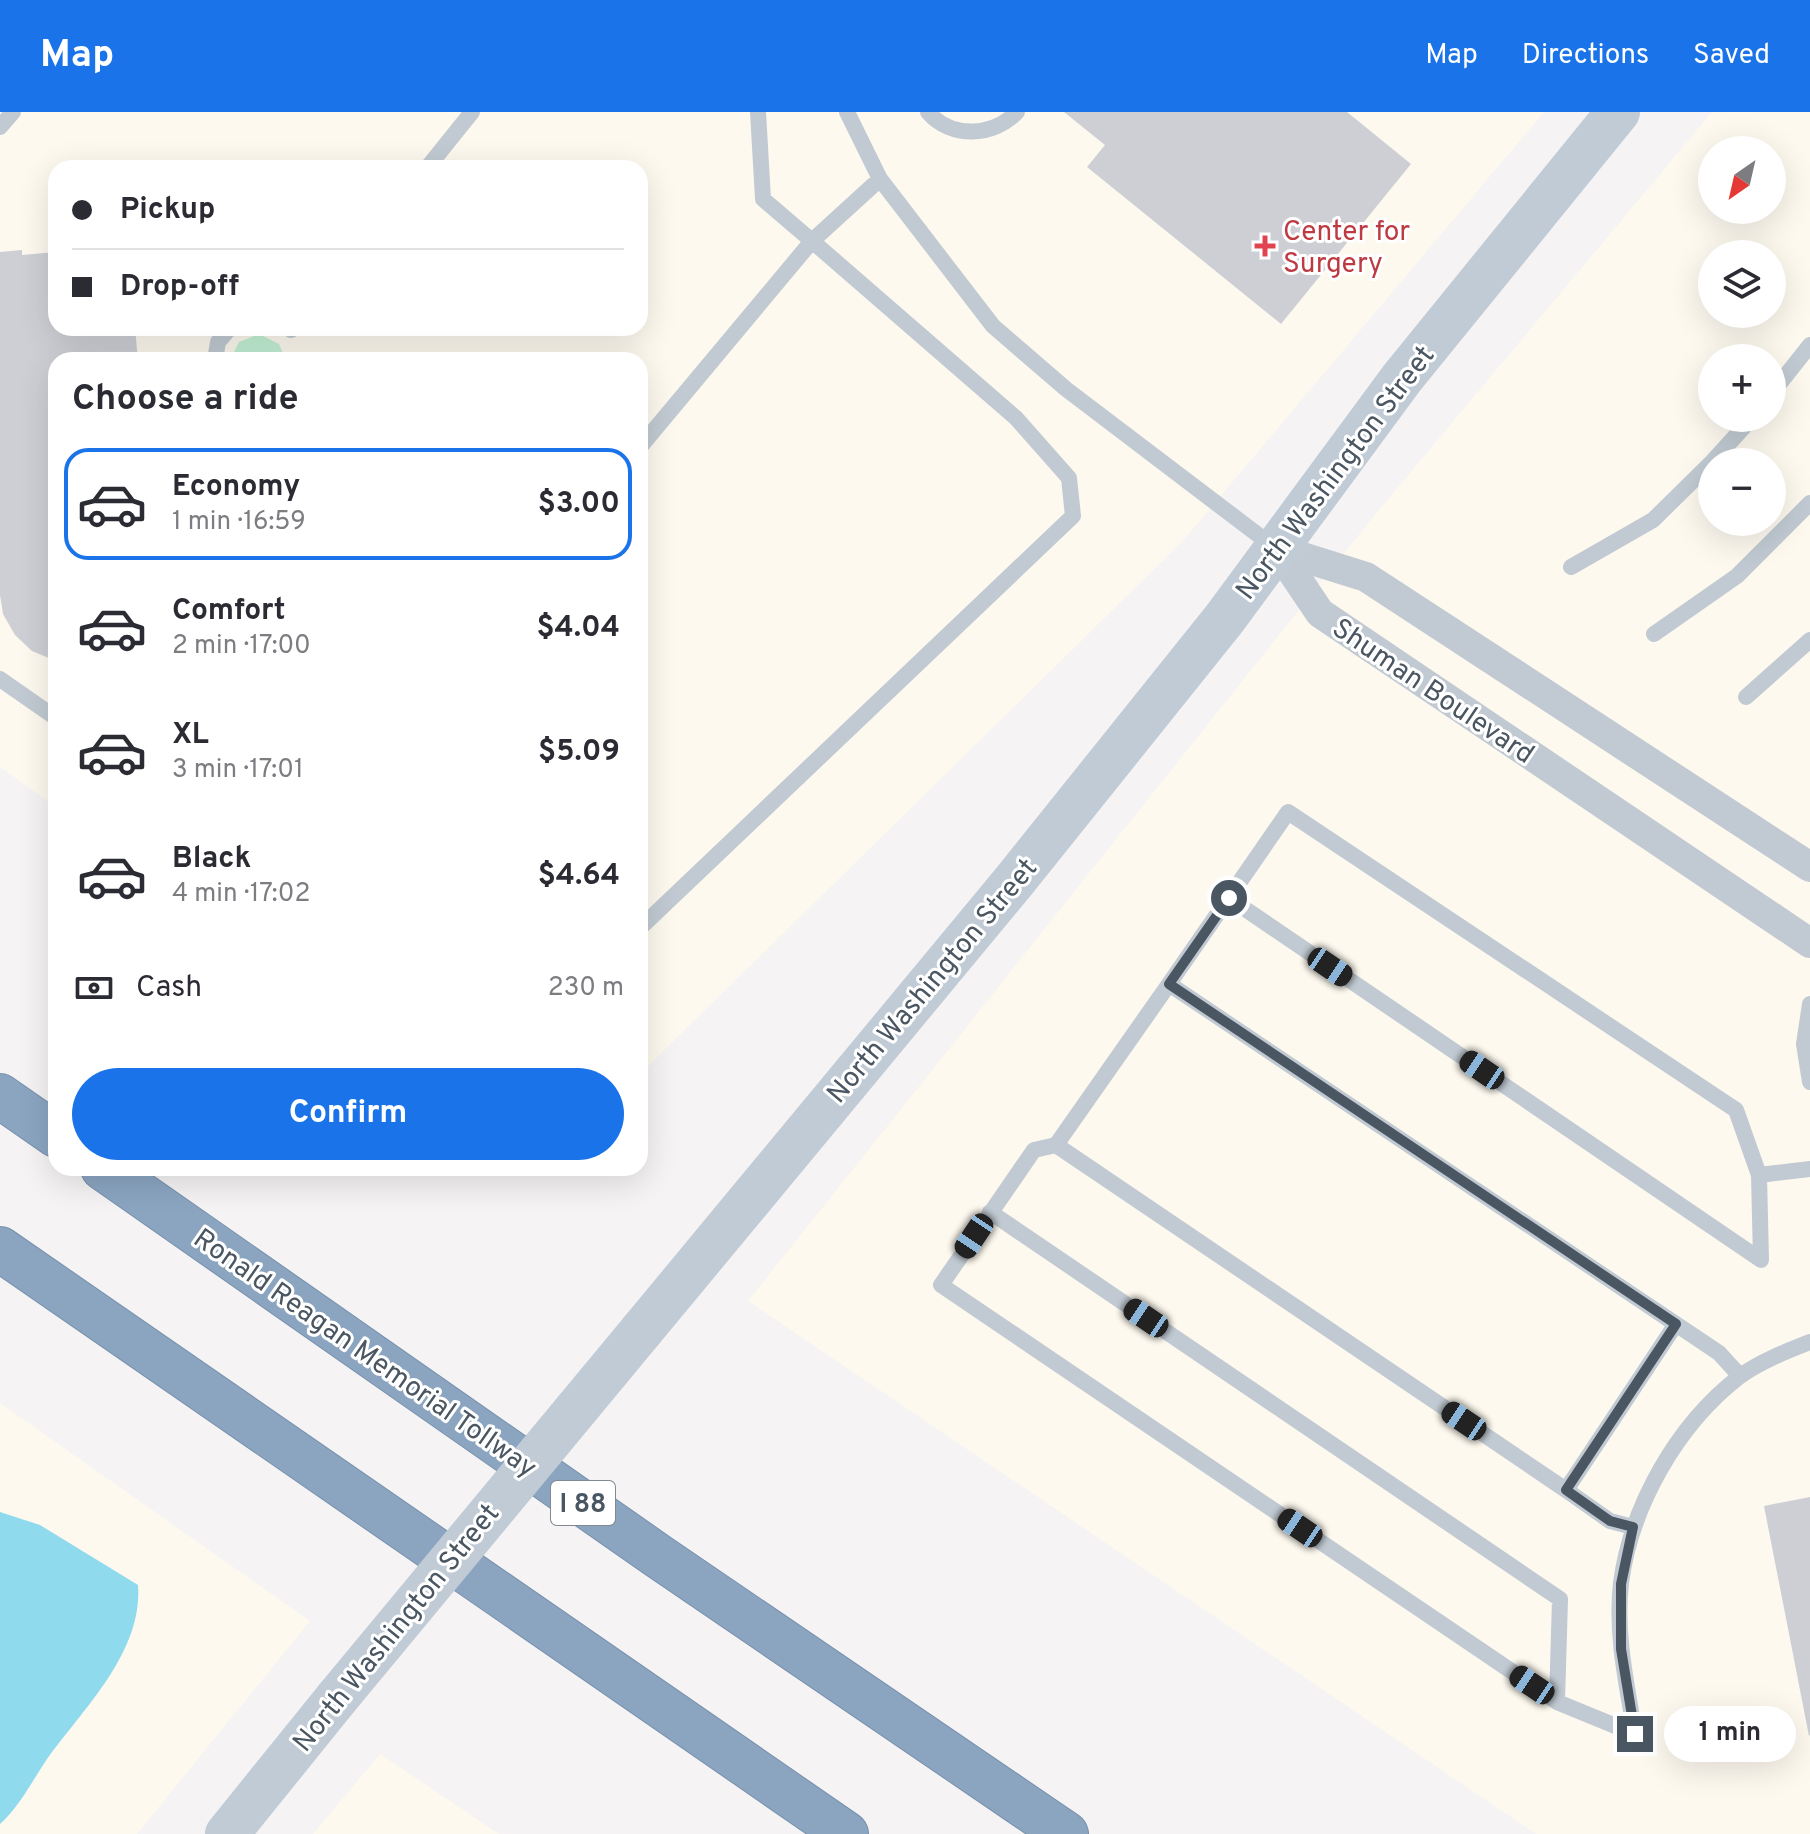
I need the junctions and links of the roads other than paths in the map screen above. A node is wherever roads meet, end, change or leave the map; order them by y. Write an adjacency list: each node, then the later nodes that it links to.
1 (13, 112): 8 (lane)
2 (472, 112): 9 (lane)
3 (758, 112): 11 (lane)
4 (847, 112): 10 (lane)
5 (928, 112): 6 (lane)
6 (1017, 112)
7 (1618, 112): 19 (main road, North Washington Street)
8 (0, 127)
9 (433, 160)
10 (880, 179): 11 (lane); 19 (lane)
11 (812, 241): 15 (lane); 28 (lane)
12 (1810, 345): 13 (lane)
13 (1786, 375)
14 (1739, 432): 16 (lane)
15 (648, 437)
16 (1725, 448)
17 (1698, 476): 20 (lane)
18 (1810, 503): 21 (lane)
19 (1277, 549): 26 (street, Shuman Boulevard); 29 (street, Shuman Boulevard); 47 (main road, North Washington Street, bridge)
20 (1571, 567)
21 (1654, 634)
22 (1810, 640): 24 (lane)
23 (0, 679): 25 (lane)
24 (1746, 697)
25 (48, 712)
26 (1810, 867)
27 (1229, 898): 30 (lane); 37 (lane); 37 (lane)
28 (648, 920)
29 (1810, 943)
30 (1169, 984): 35 (lane); 41 (lane)
31 (1810, 1004): 32 (lane)
32 (1810, 1082)
33 (0, 1096): 34 (highway)
34 (48, 1129)
35 (1056, 1145): 39 (lane); 44 (lane)
36 (1810, 1169): 37 (lane)
37 (1759, 1175)
38 (114, 1176): 49 (highway, Ronald Reagan Memorial Tollway / I 88)
39 (990, 1212): 46 (lane); 46 (lane)
40 (0, 1249): 48 (highway)
41 (1676, 1324): 43 (lane); 44 (lane)
42 (1810, 1342): 43 (lane)
43 (1740, 1376): 45 (lane)
44 (1566, 1490): 45 (lane)
45 (1633, 1527): 46 (lane)
46 (1557, 1702)
47 (227, 1834)
48 (846, 1834)
49 (1066, 1834)

